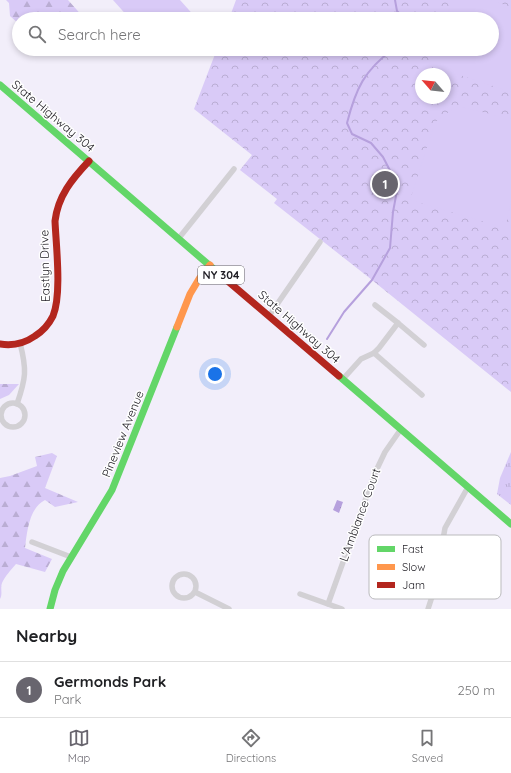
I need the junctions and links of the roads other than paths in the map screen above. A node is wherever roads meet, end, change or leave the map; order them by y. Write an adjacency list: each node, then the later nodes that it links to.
1 (0, 85): 2 (main road, State Highway 304 / NY 304)
2 (89, 160): 4 (main road, State Highway 304 / NY 304); 10 (main road, Eastlyn Drive)
3 (234, 169): 4 (street)
4 (179, 238): 6 (main road, State Highway 304 / NY 304)
5 (320, 242): 8 (street)
6 (210, 265): 8 (main road, State Highway 304 / NY 304); 22 (main road, Pineview Avenue)
7 (375, 305): 9 (street)
8 (269, 316): 14 (main road, State Highway 304 / NY 304)
9 (398, 324): 12 (street); 13 (street)
10 (20, 343): 11 (main road, Eastlyn Drive); 16 (street)
11 (0, 344)
12 (424, 345)
13 (374, 353): 14 (street); 15 (street)
14 (343, 380): 17 (main road, State Highway 304 / NY 304)
15 (422, 395)
16 (18, 404): 16 (street)
17 (401, 429): 18 (main road, State Highway 304 / NY 304); 26 (street, L'Ambiance Court)
18 (468, 487): 19 (main road, State Highway 304 / NY 304); 20 (street)
19 (511, 524)
20 (444, 535)
21 (32, 542): 22 (street)
22 (71, 557): 27 (main road, Pineview Avenue)
23 (195, 592): 23 (street); 28 (street)
24 (300, 594): 26 (street)
25 (431, 599): 30 (street)
26 (328, 604): 29 (street)
27 (50, 609)
28 (229, 609)
29 (342, 609)
30 (428, 609)

